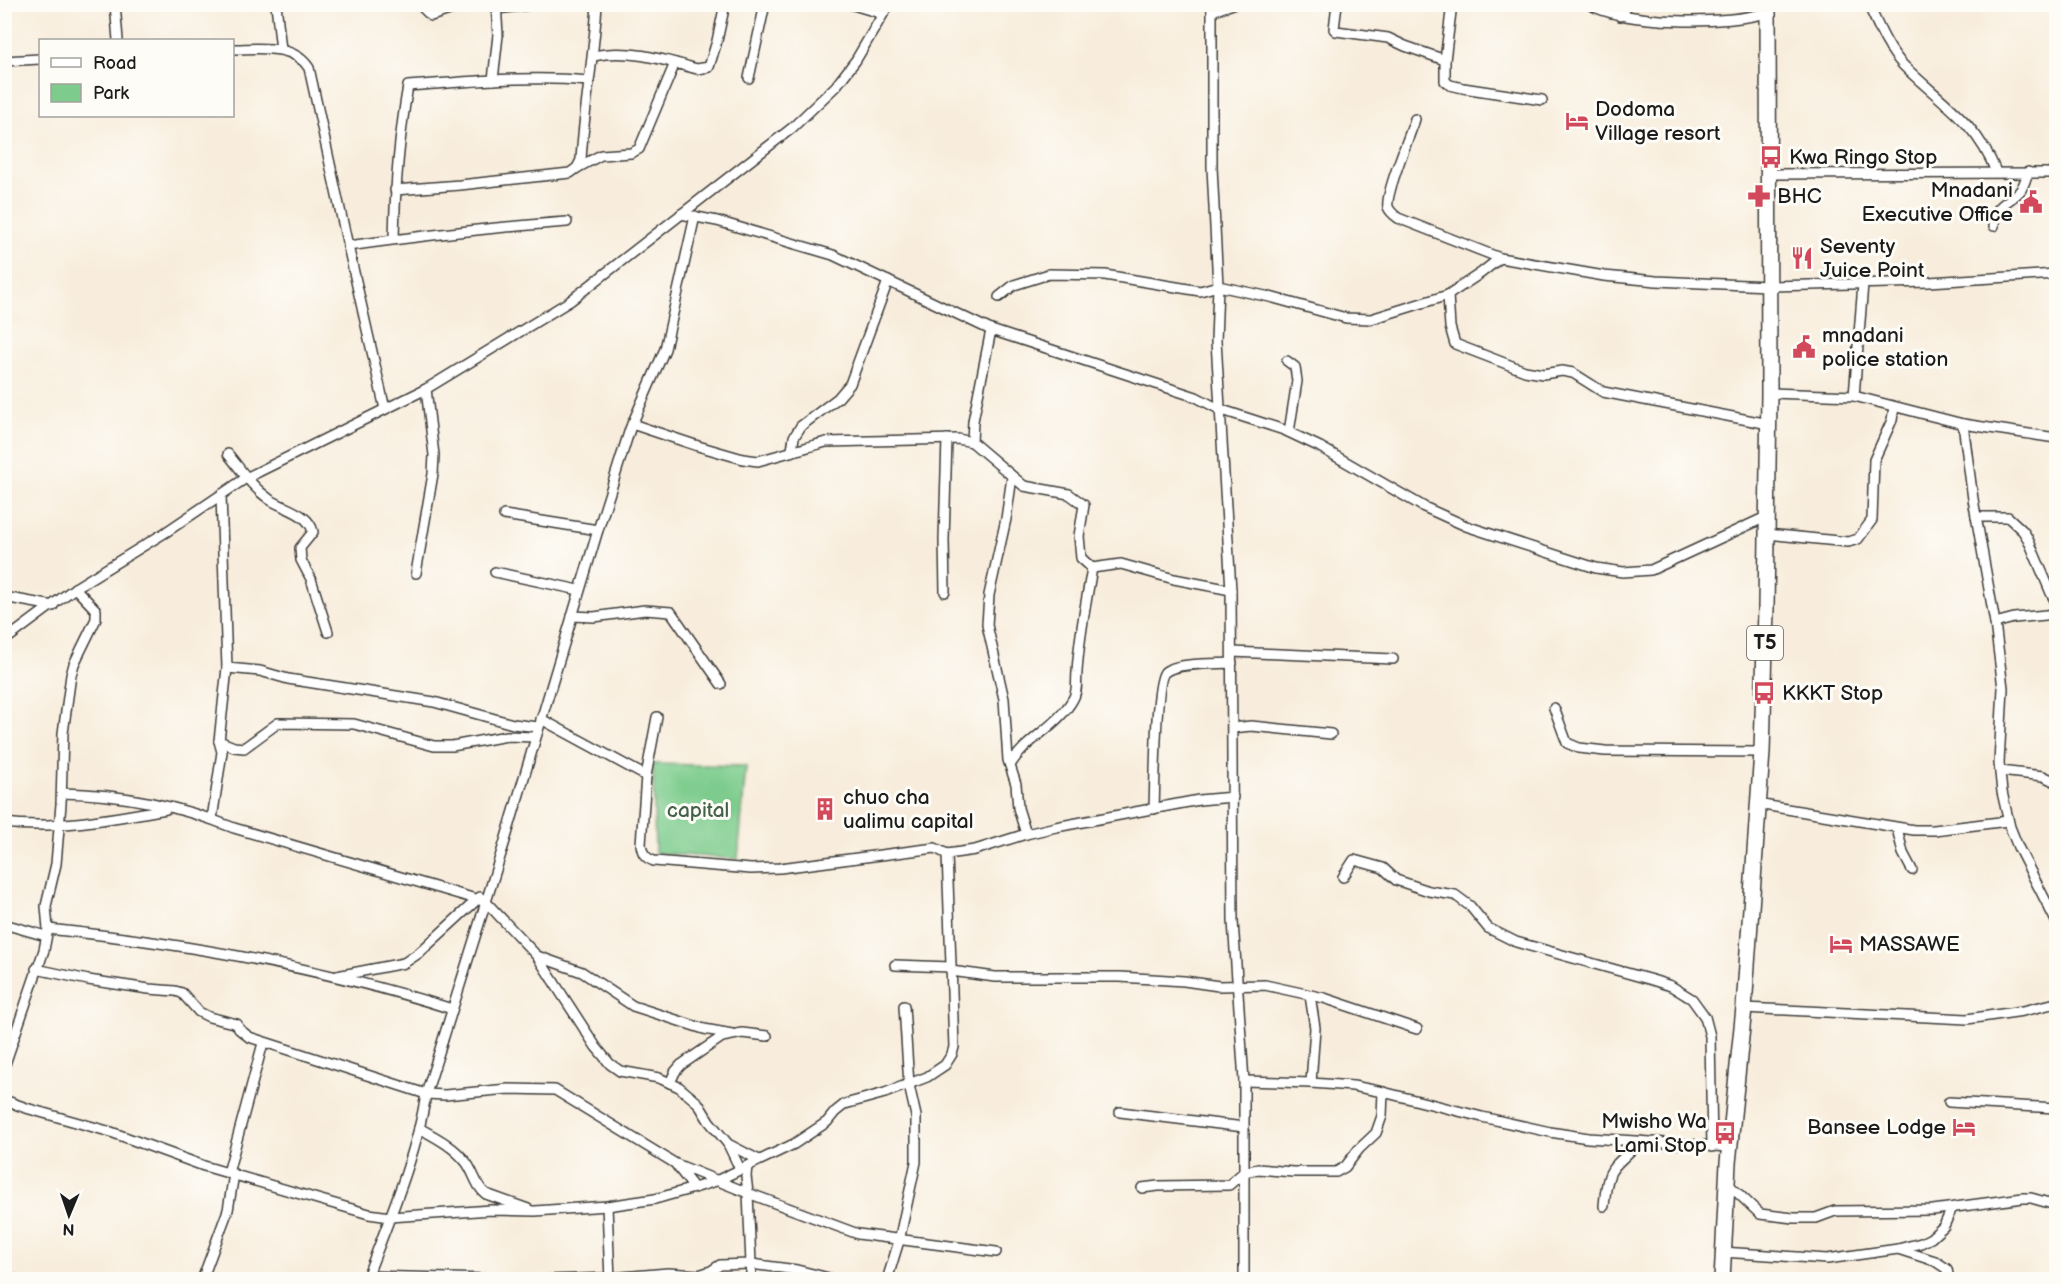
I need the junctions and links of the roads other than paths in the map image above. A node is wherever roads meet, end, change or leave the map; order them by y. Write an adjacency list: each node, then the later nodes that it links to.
1 (115, 4): 22 (street)
2 (276, 4): 24 (street)
3 (419, 4): 4 (street)
4 (468, 4)
5 (538, 4): 17 (street)
6 (597, 4): 25 (street)
7 (725, 4): 29 (street)
8 (765, 4): 30 (street)
9 (850, 4): 20 (street)
10 (889, 4): 20 (street)
11 (1233, 4): 18 (street)
12 (1337, 4): 27 (street)
13 (1452, 4): 27 (street)
14 (1590, 4): 21 (street)
15 (1628, 4): 21 (street)
16 (1868, 4): 36 (street)
17 (497, 7): 31 (street)
18 (1212, 8): 51 (street)
19 (1769, 8): 21 (street); 39 (highway, T5)
20 (883, 14): 41 (street)
21 (1620, 16)
22 (118, 39)
23 (234, 50): 24 (street)
24 (281, 50): 46 (street)
25 (594, 56): 29 (street); 32 (street)
26 (39, 59): 28 (street)
27 (1445, 60): 33 (street)
28 (4, 61)
29 (675, 63): 35 (street)
30 (749, 78)
31 (493, 80): 32 (street); 40 (street)
32 (588, 81): 35 (street)
33 (1542, 100)
34 (1415, 118): 47 (street)
35 (577, 168): 40 (street)
36 (1996, 172): 37 (street); 39 (street)
37 (2028, 172): 38 (street); 44 (street)
38 (2056, 172)
39 (1769, 174): 52 (highway, T5)
40 (395, 190): 45 (street)
41 (681, 214): 42 (street); 57 (street)
42 (694, 216): 49 (street); 63 (street)
43 (567, 222): 45 (street)
44 (1994, 226)
45 (394, 239): 46 (street)
46 (348, 246): 62 (street)
47 (1500, 258): 52 (street); 53 (street)
48 (2056, 274): 50 (street)
49 (888, 281): 55 (street); 70 (street)
50 (1863, 284): 52 (street); 59 (street)
51 (1218, 286): 53 (street); 54 (street); 61 (street)
52 (1768, 286): 58 (highway, T5)
53 (1448, 295): 64 (street)
54 (999, 297)
55 (991, 330): 61 (street); 69 (street)
56 (1287, 361): 66 (street)
57 (426, 389): 62 (street); 82 (street)
58 (1769, 393): 59 (street); 64 (highway, T5)
59 (1854, 396): 60 (street)
60 (1894, 407): 65 (street); 79 (street)
61 (1219, 408): 66 (street); 85 (street)
62 (386, 409): 73 (street)
63 (632, 424): 70 (street); 78 (street)
64 (1769, 424): 76 (highway, T5)
65 (1963, 424): 67 (street); 77 (street)
66 (1289, 432): 76 (street)
67 (2056, 438)
68 (947, 439): 69 (street); 70 (street); 86 (street)
69 (972, 442): 72 (street)
70 (792, 450)
71 (228, 454): 73 (street)
72 (1012, 477): 80 (street); 108 (street)
73 (246, 478): 74 (street); 93 (street)
74 (221, 495): 83 (street); 98 (street)
75 (504, 514): 78 (street)
76 (1768, 516): 79 (highway, T5)
77 (1976, 517): 88 (street); 92 (street)
78 (598, 530): 84 (street)
79 (1767, 534): 107 (highway, T5)
80 (1092, 568): 85 (street); 108 (street)
81 (495, 572): 84 (street)
82 (416, 573)
83 (75, 588): 89 (street); 112 (street)
84 (579, 590): 91 (street)
85 (1231, 590): 95 (street)
86 (945, 592)
87 (4, 597): 89 (street)
88 (2056, 602)
89 (52, 606): 94 (street)
90 (2056, 614): 92 (street)
91 (572, 616): 99 (street); 102 (street)
92 (1995, 623): 109 (street)
93 (328, 632)
94 (4, 641)
95 (1232, 652): 96 (street); 97 (street)
96 (1394, 658)
97 (1232, 663): 103 (street); 116 (street)
98 (227, 668): 102 (street); 106 (street)
99 (721, 684)
100 (1554, 708): 107 (street)
101 (657, 717): 110 (street)
102 (539, 723): 105 (street); 110 (street)
103 (1233, 728): 104 (street); 113 (street)
104 (1331, 734)
105 (535, 737): 106 (street); 126 (street)
106 (219, 741): 117 (street)
107 (1762, 752): 114 (highway, T5)
108 (1010, 765): 122 (street)
109 (2000, 771): 111 (street); 118 (street)
110 (646, 776): 123 (street)
111 (2056, 782)
112 (62, 793): 115 (street); 120 (street)
113 (1233, 797): 116 (street); 135 (street)
114 (1757, 804): 121 (street); 139 (highway, T5)
115 (171, 808): 117 (street); 120 (street)
116 (1154, 809): 122 (street)
117 (212, 819): 126 (street)
118 (2008, 821): 121 (street); 127 (street)
119 (4, 823): 120 (street)
120 (59, 823): 129 (street)
121 (1897, 828): 124 (street)
122 (1026, 834): 123 (street)
123 (947, 854): 133 (street)
124 (1912, 870)
125 (1343, 878): 160 (street)
126 (482, 900): 130 (street); 134 (street); 140 (street)
127 (2056, 921)
128 (4, 924): 129 (street)
129 (47, 933): 132 (street); 134 (street)
130 (537, 956): 142 (street); 147 (street)
131 (896, 965): 133 (street)
132 (36, 969): 144 (street); 145 (street)
133 (951, 969): 135 (street); 149 (street)
134 (332, 977): 140 (street)
135 (1237, 986): 136 (street); 146 (street)
136 (1310, 995): 141 (street); 148 (street)
137 (2056, 1003): 139 (street)
138 (904, 1006): 149 (street)
139 (1744, 1008): 161 (highway, T5)
140 (452, 1009): 151 (street)
141 (1418, 1029)
142 (732, 1034): 143 (street); 147 (street)
143 (767, 1036)
144 (263, 1043): 151 (street); 166 (street)
145 (4, 1067)
146 (1244, 1081): 148 (street); 156 (street)
147 (670, 1083): 159 (street)
148 (1311, 1083): 150 (street)
149 (909, 1085): 162 (street); 178 (street)
150 (1383, 1092): 158 (street); 165 (street)
151 (426, 1094): 157 (street); 163 (street)
152 (4, 1100): 166 (street)
153 (1949, 1102): 154 (street)
154 (2056, 1108)
155 (1120, 1112): 156 (street)
156 (1244, 1127): 165 (street)
157 (419, 1128): 176 (street); 177 (street)
158 (1640, 1142): 160 (street); 174 (street)
159 (728, 1144): 162 (street); 164 (street)
160 (1712, 1147): 161 (street)
161 (1730, 1148): 168 (highway, T5)
162 (759, 1160): 164 (street)
163 (676, 1164): 167 (street); 169 (street)
164 (743, 1167): 167 (street); 171 (street)
165 (1244, 1172): 170 (street); 193 (street)
166 (231, 1174): 177 (street); 187 (street)
167 (716, 1181): 169 (street); 171 (street)
168 (1727, 1183): 175 (street); 181 (highway, T5)
169 (694, 1188): 173 (street)
170 (1142, 1188)
171 (748, 1193): 178 (street); 182 (street)
172 (2056, 1205): 175 (street)
173 (607, 1206): 176 (street); 185 (street)
174 (1604, 1206)
175 (1952, 1208): 179 (street)
176 (535, 1211): 177 (street)
177 (390, 1217): 184 (street)
178 (899, 1240): 180 (street); 192 (street)
179 (1898, 1249): 181 (street); 195 (street)
180 (996, 1252)
181 (1722, 1252): 194 (highway, T5)
182 (751, 1264): 185 (street); 190 (street); 191 (street)
183 (4, 1277): 186 (street)
184 (367, 1278): 188 (street)
185 (610, 1279): 189 (street)
186 (16, 1280)
187 (202, 1280)
188 (522, 1280)
189 (545, 1280)
190 (751, 1280)
191 (837, 1280)
192 (887, 1280)
193 (1244, 1280)
194 (1722, 1280)
195 (1949, 1280)

